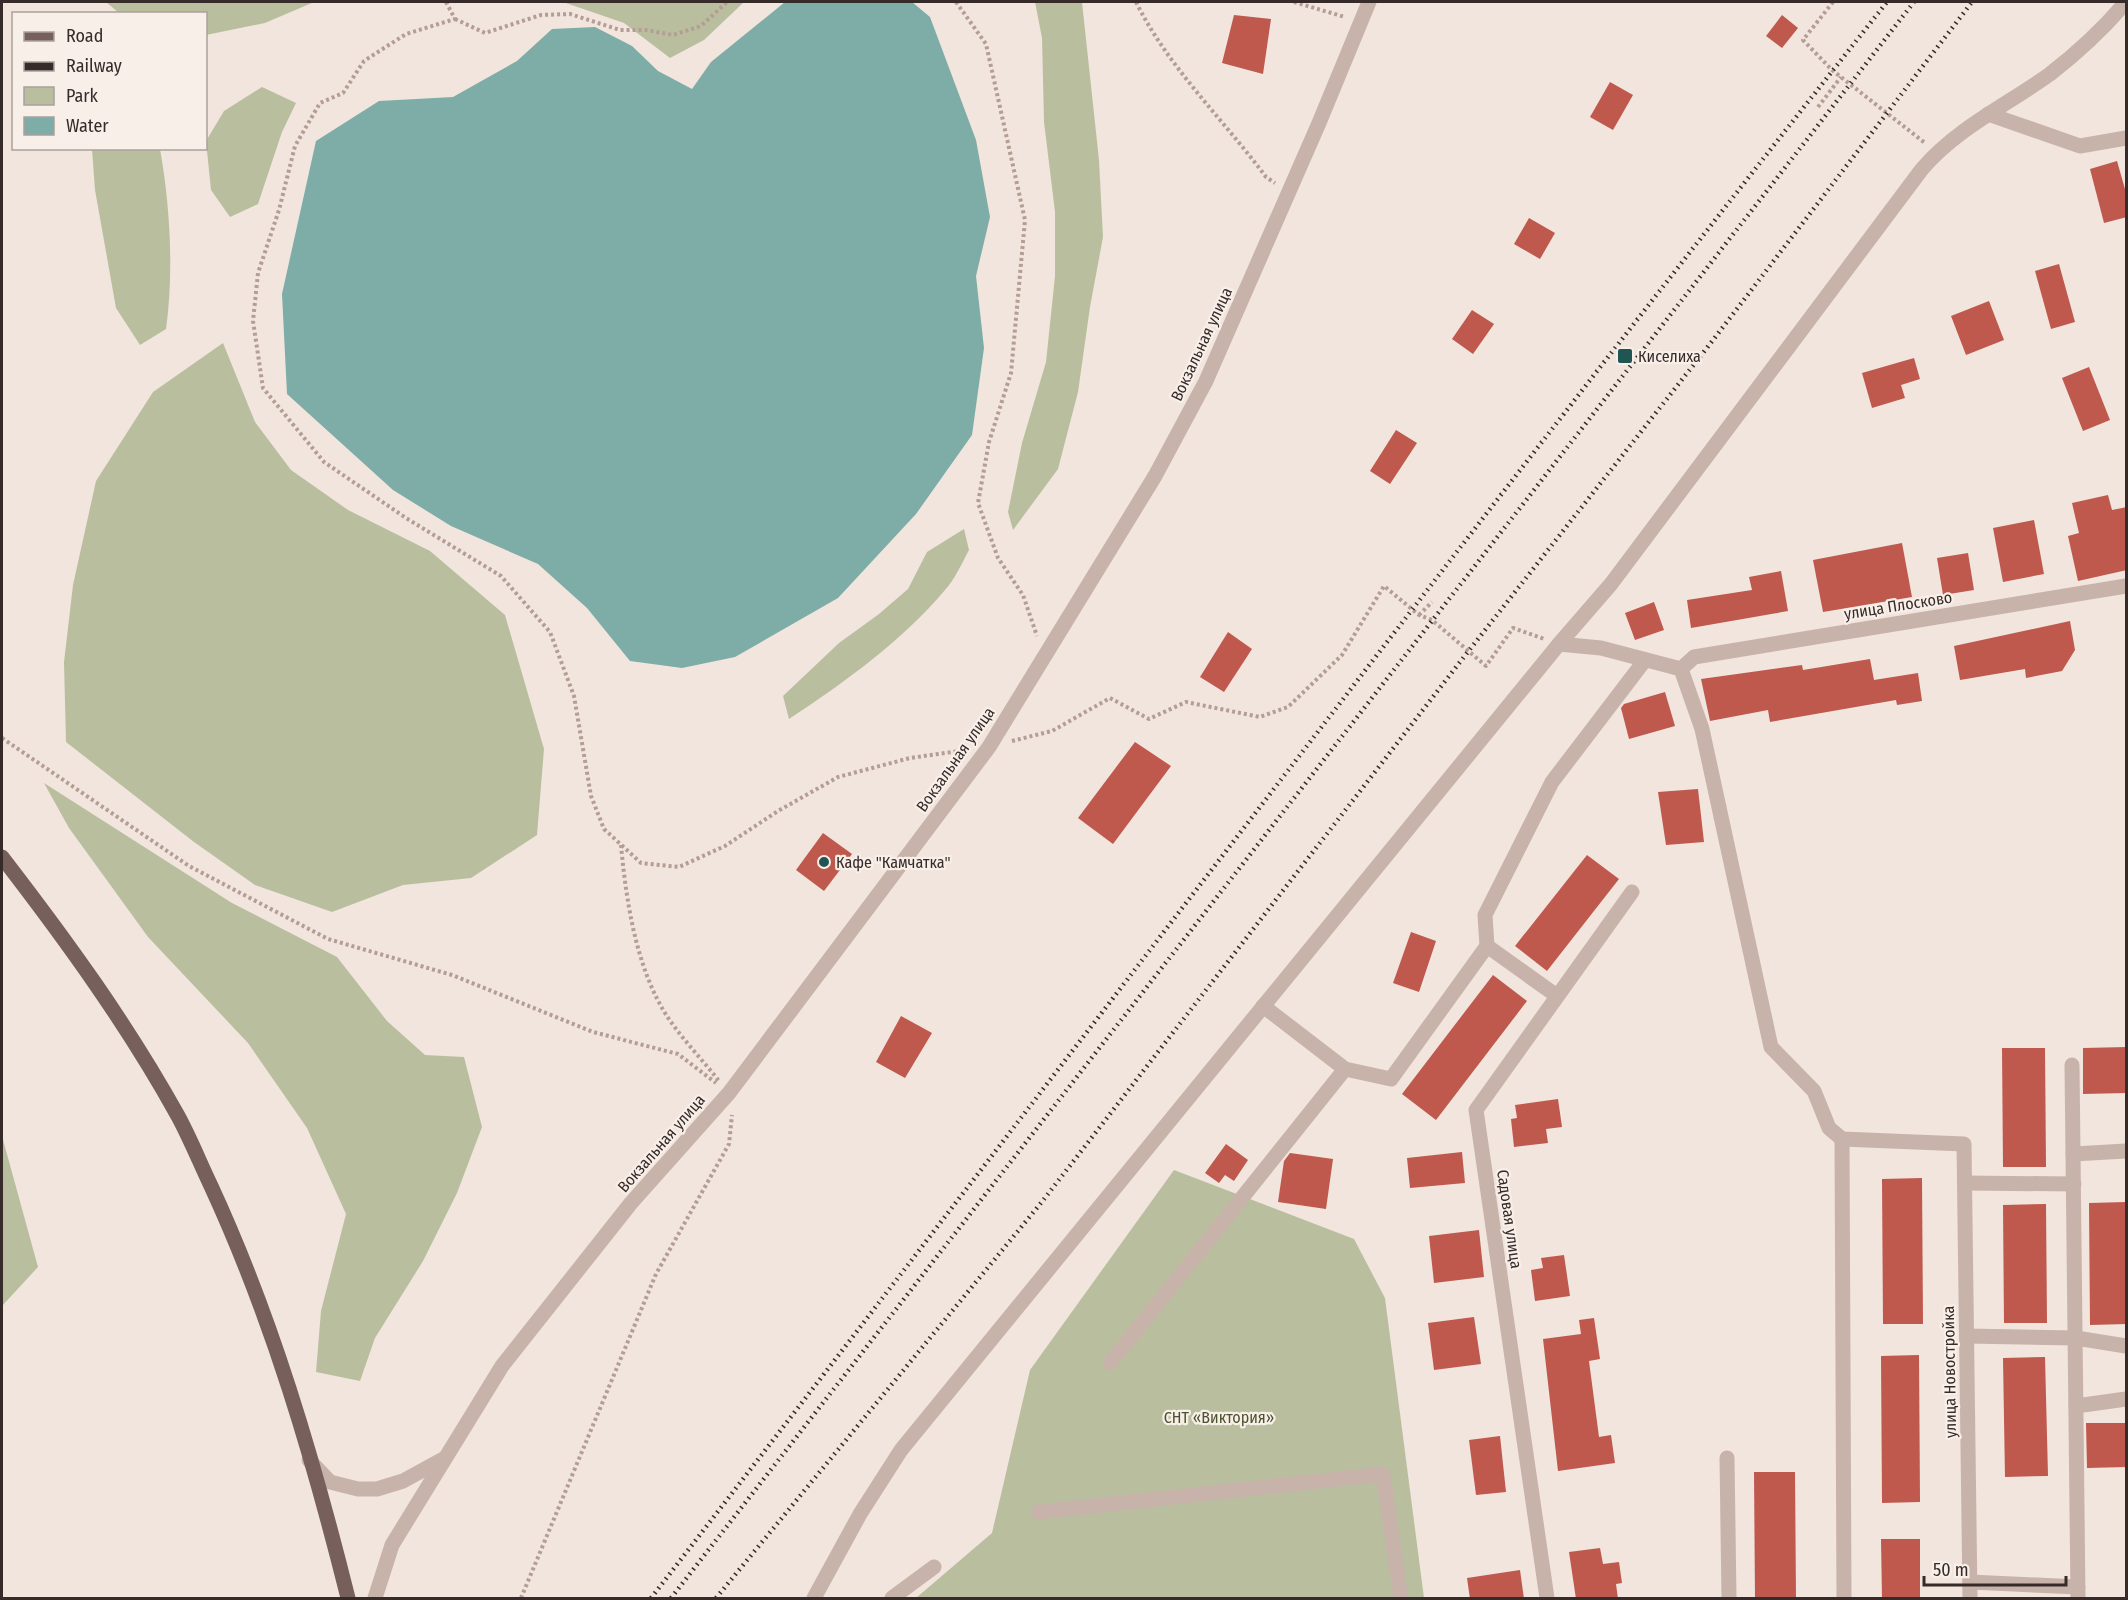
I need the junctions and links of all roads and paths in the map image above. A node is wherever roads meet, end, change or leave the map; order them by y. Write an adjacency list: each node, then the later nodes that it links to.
1 (446, 2): 9 (path)
2 (727, 2): 9 (path)
3 (956, 2): 21 (path)
4 (1136, 2): 16 (path)
5 (1294, 2): 10 (path)
6 (1369, 2): 10 (street, Вокзальная улица)
7 (1833, 2): 11 (path)
8 (2126, 2): 13 (street)
9 (455, 19): 26 (path)
10 (1360, 21): 16 (street, Вокзальная улица)
11 (1841, 77): 12 (path); 15 (path)
12 (1818, 107)
13 (1988, 114): 14 (street); 15 (street)
14 (2127, 138)
15 (1936, 152): 20 (street)
16 (1289, 193): 21 (street, Вокзальная улица)
17 (2127, 586): 23 (street, улица Плосково)
18 (1432, 602): 19 (path)
19 (1419, 615): 20 (path); 25 (path)
20 (1559, 644): 22 (street); 31 (street)
21 (1044, 657): 25 (street, Вокзальная улица)
22 (1645, 660): 23 (street); 29 (street)
23 (1681, 669): 35 (street)
24 (2, 738): 34 (path)
25 (988, 747): 26 (path); 34 (street, Вокзальная улица)
26 (621, 846): 34 (path)
27 (2, 857): 48 (main road)
28 (1632, 892): 30 (street, Садовая улица)
29 (1487, 946): 30 (street); 33 (street)
30 (1557, 996): 59 (street, Садовая улица)
31 (1263, 1006): 33 (street); 56 (street)
32 (2072, 1065): 37 (street)
33 (1345, 1069): 43 (street)
34 (729, 1093): 46 (street, Вокзальная улица); 55 (path)
35 (1842, 1139): 38 (street, улица Новостройка); 61 (street)
36 (2127, 1151): 37 (street)
37 (2073, 1154): 39 (street)
38 (1965, 1183): 39 (street); 40 (street, улица Новостройка)
39 (2074, 1184): 41 (street)
40 (1967, 1336): 41 (street); 51 (street, улица Новостройка)
41 (2076, 1338): 42 (street); 45 (street)
42 (2127, 1346)
43 (1110, 1363)
44 (2127, 1399): 45 (street)
45 (2076, 1406): 52 (street)
46 (445, 1458): 48 (street); 54 (street, Вокзальная улица)
47 (1727, 1458): 60 (street)
48 (309, 1460): 53 (main road)
49 (1038, 1512): 58 (street)
50 (934, 1567): 57 (street)
51 (1970, 1582): 52 (street); 62 (street, улица Новостройка)
52 (2078, 1593)
53 (348, 1599)
54 (375, 1599)
55 (521, 1599)
56 (814, 1599)
57 (892, 1599)
58 (1401, 1599)
59 (1547, 1599)
60 (1729, 1599)
61 (1844, 1599)
62 (1970, 1599)

